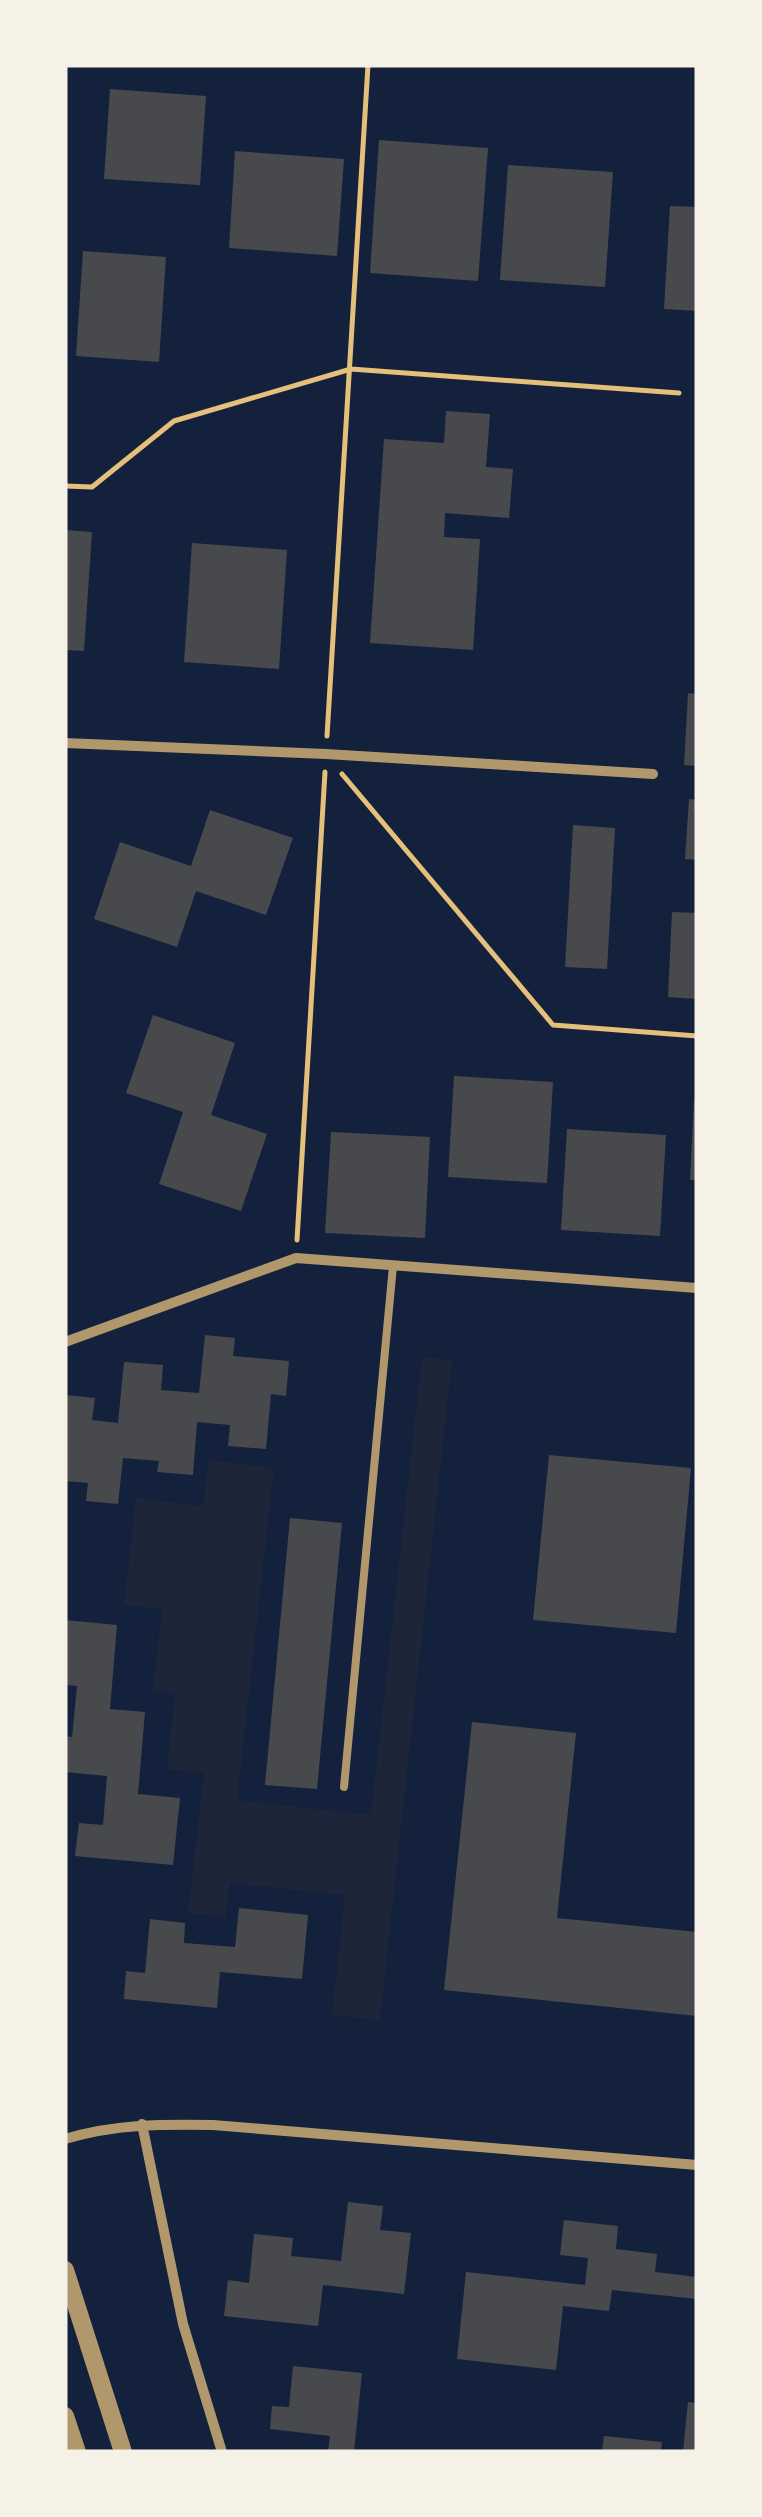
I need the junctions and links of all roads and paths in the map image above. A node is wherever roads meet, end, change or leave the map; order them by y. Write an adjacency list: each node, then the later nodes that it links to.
1 (368, 65): 2 (path)
2 (351, 368): 3 (path); 4 (path); 6 (path)
3 (679, 393)
4 (65, 486)
5 (65, 744): 6 (street)
6 (326, 754): 7 (street); 8 (path); 9 (path)
7 (653, 774)
8 (697, 1036)
9 (296, 1258): 10 (street); 12 (street)
10 (393, 1266): 11 (street); 13 (lane)
11 (697, 1288)
12 (65, 1342)
13 (344, 1787)
14 (142, 2124): 15 (street); 16 (street); 21 (street)
15 (65, 2139)
16 (697, 2165)
17 (65, 2270): 20 (street)
18 (65, 2416): 19 (street)
19 (71, 2441)
20 (123, 2452)
21 (222, 2452)

